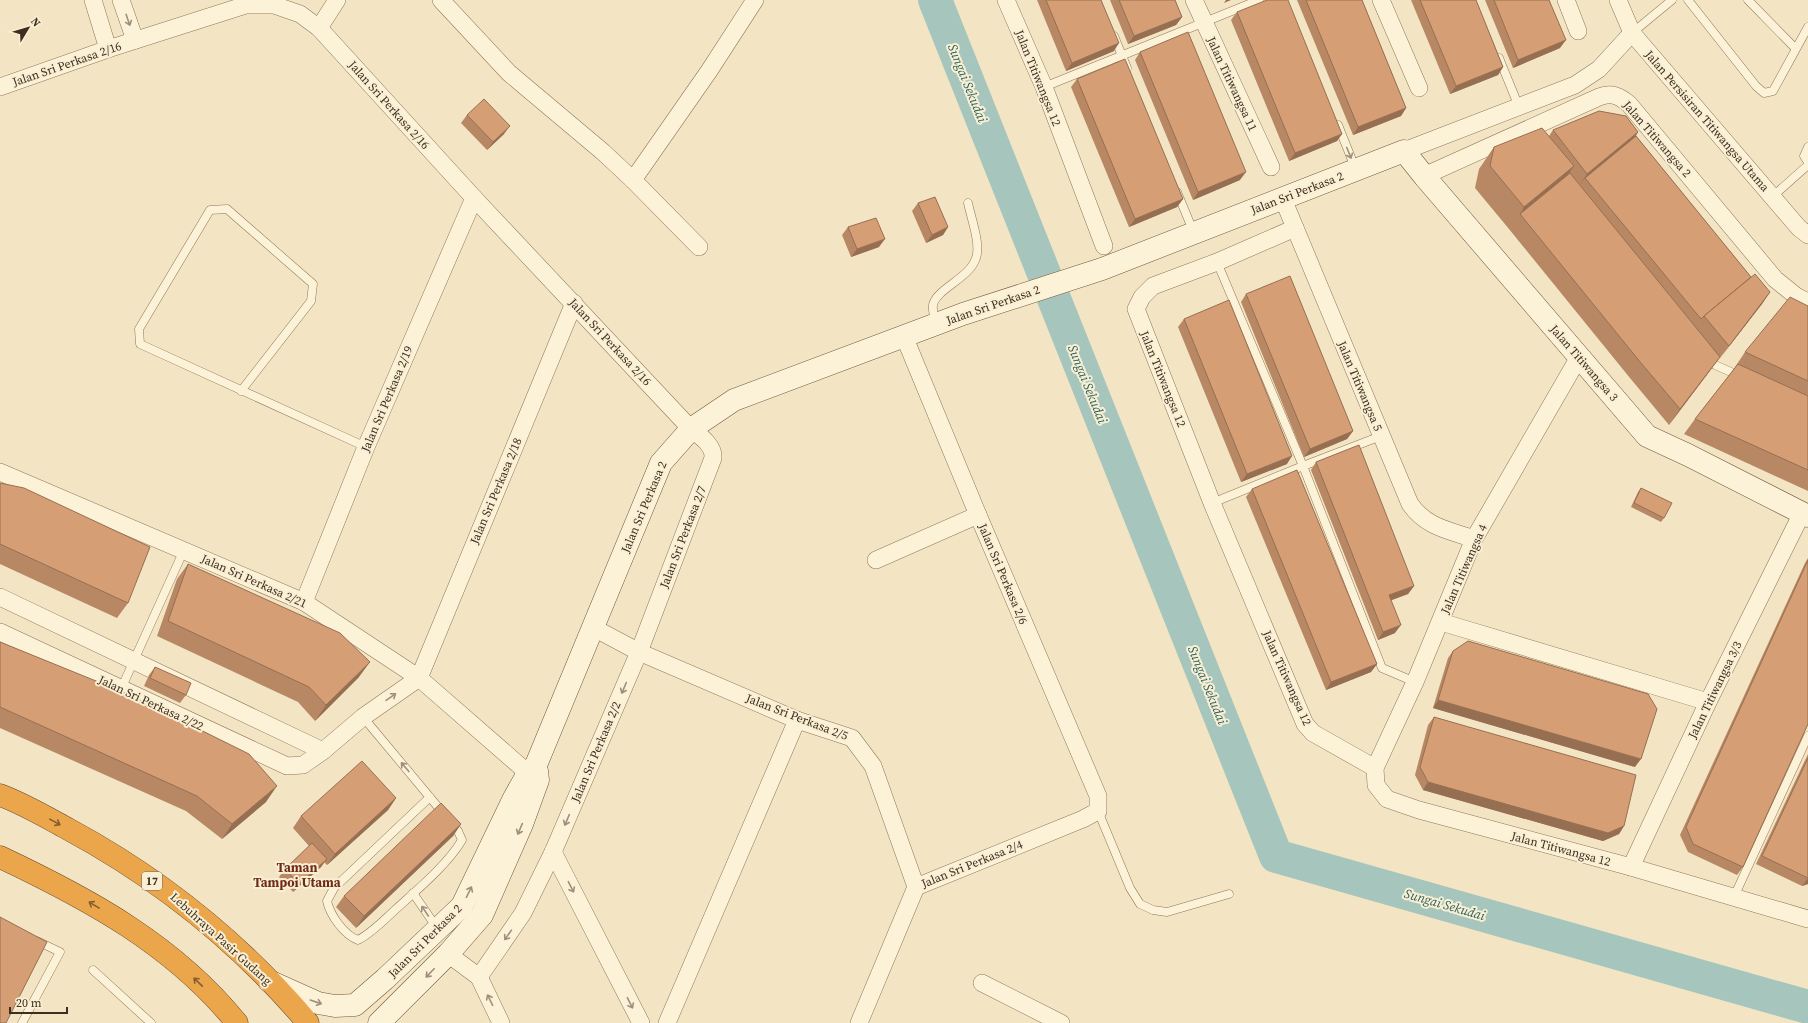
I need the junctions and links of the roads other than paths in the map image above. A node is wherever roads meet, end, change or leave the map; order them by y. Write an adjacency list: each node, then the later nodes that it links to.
1 (93, 0): 23 (street)
2 (121, 0): 21 (street, one-way to 21)
3 (337, 0): 18 (street)
4 (440, 0): 39 (street)
5 (755, 0): 39 (street)
6 (1006, 0): 28 (street, Jalan Titiwangsa 12)
7 (1194, 0): 15 (street, Jalan Titiwangsa 11)
8 (1259, 0): 15 (lane)
9 (1381, 0): 29 (street)
10 (1566, 0): 19 (street)
11 (1618, 0): 20 (street, Jalan Persisiran Titiwangsa Utama)
12 (1672, 0): 20 (lane)
13 (1688, 0): 22 (lane)
14 (1748, 0): 22 (lane)
15 (1203, 22): 25 (lane); 36 (street, Jalan Titiwangsa 11)
16 (1111, 27): 25 (lane)
17 (1808, 27): 22 (lane)
18 (319, 28): 21 (street, Jalan Sri Perkasa 2/16); 42 (street, Jalan Sri Perkasa 2/16)
19 (1578, 31)
20 (1632, 33): 30 (street, Jalan Sri Perkasa 2); 41 (street, Jalan Persisiran Titiwangsa Utama)
21 (135, 40): 23 (street, Jalan Sri Perkasa 2/16)
22 (1795, 48)
23 (108, 49): 27 (street, Jalan Sri Perkasa 2/16)
24 (1496, 50): 30 (lane)
25 (1122, 55): 26 (lane); 28 (lane)
26 (1130, 76)
27 (0, 87)
28 (1044, 88): 48 (street, Jalan Titiwangsa 12)
29 (1419, 88)
30 (1519, 107): 33 (street, Jalan Sri Perkasa 2)
31 (1333, 114): 37 (lane, one-way to 37)
32 (1808, 147): 34 (lane)
33 (1404, 151): 37 (street, Jalan Sri Perkasa 2); 38 (street, Jalan Titiwangsa 3)
34 (1808, 162)
35 (1808, 165): 41 (lane)
36 (1271, 167)
37 (1356, 170): 43 (street, Jalan Sri Perkasa 2)
38 (1424, 176): 51 (street, Jalan Titiwangsa 2); 56 (street, Jalan Titiwangsa 3)
39 (633, 180): 49 (street)
40 (1174, 184): 46 (lane)
41 (1772, 196): 47 (street, Jalan Persisiran Titiwangsa Utama)
42 (474, 198): 52 (street, Jalan Sri Perkasa 2/16); 61 (street, Jalan Sri Perkasa 2/19)
43 (1283, 199): 45 (street, Jalan Titiwangsa 5); 46 (street, Jalan Sri Perkasa 2)
44 (968, 204): 53 (lane)
45 (1295, 228): 50 (street, Jalan Titiwangsa 12); 60 (street, Jalan Titiwangsa 5)
46 (1194, 234): 53 (street, Jalan Sri Perkasa 2)
47 (1808, 235)
48 (1104, 246)
49 (699, 247)
50 (1217, 262): 62 (lane); 64 (street, Jalan Titiwangsa 12)
51 (1808, 302)
52 (574, 303): 59 (street, Jalan Sri Perkasa 2/16); 77 (street, Jalan Sri Perkasa 2/18)
53 (936, 324): 54 (street, Jalan Sri Perkasa 2)
54 (904, 336): 59 (street, Jalan Sri Perkasa 2); 65 (street, Jalan Sri Perkasa 2/6)
55 (1705, 352): 57 (lane)
56 (1579, 357): 66 (street, Jalan Titiwangsa 3); 67 (street, Jalan Titiwangsa 4)
57 (1751, 381)
58 (241, 391): 58 (lane); 61 (lane)
59 (691, 429): 73 (street, Jalan Sri Perkasa 2); 75 (street, Jalan Sri Perkasa 2/7)
60 (1381, 436): 62 (lane); 67 (street, Jalan Titiwangsa 5)
61 (366, 447): 71 (street, Jalan Sri Perkasa 2/19)
62 (1302, 466): 64 (lane); 78 (lane)
63 (0, 472): 68 (street, Jalan Sri Perkasa 2/21)
64 (1212, 503): 85 (street, Jalan Titiwangsa 12)
65 (978, 515): 69 (street); 89 (street, Jalan Sri Perkasa 2/6)
66 (1805, 515): 80 (street, Jalan Titiwangsa 3/3)
67 (1474, 540): 72 (street, Jalan Titiwangsa 4)
68 (184, 550): 71 (street, Jalan Sri Perkasa 2/21); 76 (lane)
69 (876, 560)
70 (0, 597): 76 (street)
71 (304, 602): 77 (street, Jalan Sri Perkasa 2/21)
72 (1441, 622): 78 (street, Jalan Titiwangsa 4); 80 (street)
73 (594, 628): 75 (street, Jalan Sri Perkasa 2/5); 86 (street, Jalan Sri Perkasa 2)
74 (0, 632): 79 (street, Jalan Sri Perkasa 2/22)
75 (639, 652): 82 (street, Jalan Sri Perkasa 2/5); 90 (street, Jalan Sri Perkasa 2/2, one-way to 90)
76 (133, 661): 79 (lane); 84 (street)
77 (418, 678): 81 (street, one-way to 77); 86 (street, Jalan Sri Perkasa 2/21)
78 (1415, 682): 85 (street, Jalan Titiwangsa 4)
79 (121, 689): 84 (street, Jalan Sri Perkasa 2/22)
80 (1708, 702): 92 (street, Jalan Titiwangsa 3/3)
81 (364, 717): 84 (street); 88 (lane, one-way to 81)
82 (797, 720): 93 (street, Jalan Sri Perkasa 2/5); 113 (street)
83 (1808, 736): 96 (lane)
84 (323, 751)
85 (1375, 768): 92 (street, Jalan Titiwangsa 12)
86 (534, 772): 98 (street, Jalan Sri Perkasa 2, one-way to 86); 100 (street, Jalan Sri Perkasa 2, one-way to 100)
87 (0, 796): 103 (highway, Lebuhraya Pasir Gudang / 17, one-way to 103)
88 (430, 797): 94 (lane); 94 (lane)
89 (1098, 811): 93 (street, Jalan Sri Perkasa 2/4); 95 (lane)
90 (553, 852): 102 (street, Jalan Sri Perkasa 2/2, one-way to 102); 112 (street, one-way to 112)
91 (0, 856): 106 (highway, one-way to 91)
92 (1631, 867): 96 (street, Jalan Titiwangsa 12)
93 (916, 887): 114 (street, Jalan Sri Perkasa 2/4)
94 (413, 893): 98 (lane, one-way to 94)
95 (1228, 894)
96 (1733, 898): 97 (street, Jalan Titiwangsa 12)
97 (1808, 919)
98 (438, 929): 103 (street, Jalan Sri Perkasa 2, one-way to 98)
99 (27, 936): 107 (lane)
100 (448, 954): 102 (street); 110 (street, Jalan Sri Perkasa 2, one-way to 110)
101 (93, 970): 108 (lane)
102 (479, 977): 111 (street, one-way to 102)
103 (268, 980): 109 (highway, Lebuhraya Pasir Gudang / 17)
104 (982, 983): 105 (street)
105 (1037, 1018): 115 (street)
106 (230, 1019)
107 (22, 1023)
108 (151, 1023)
109 (308, 1023)
110 (379, 1023)
111 (501, 1023)
112 (641, 1023)
113 (667, 1023)
114 (859, 1023)
115 (1061, 1023)

